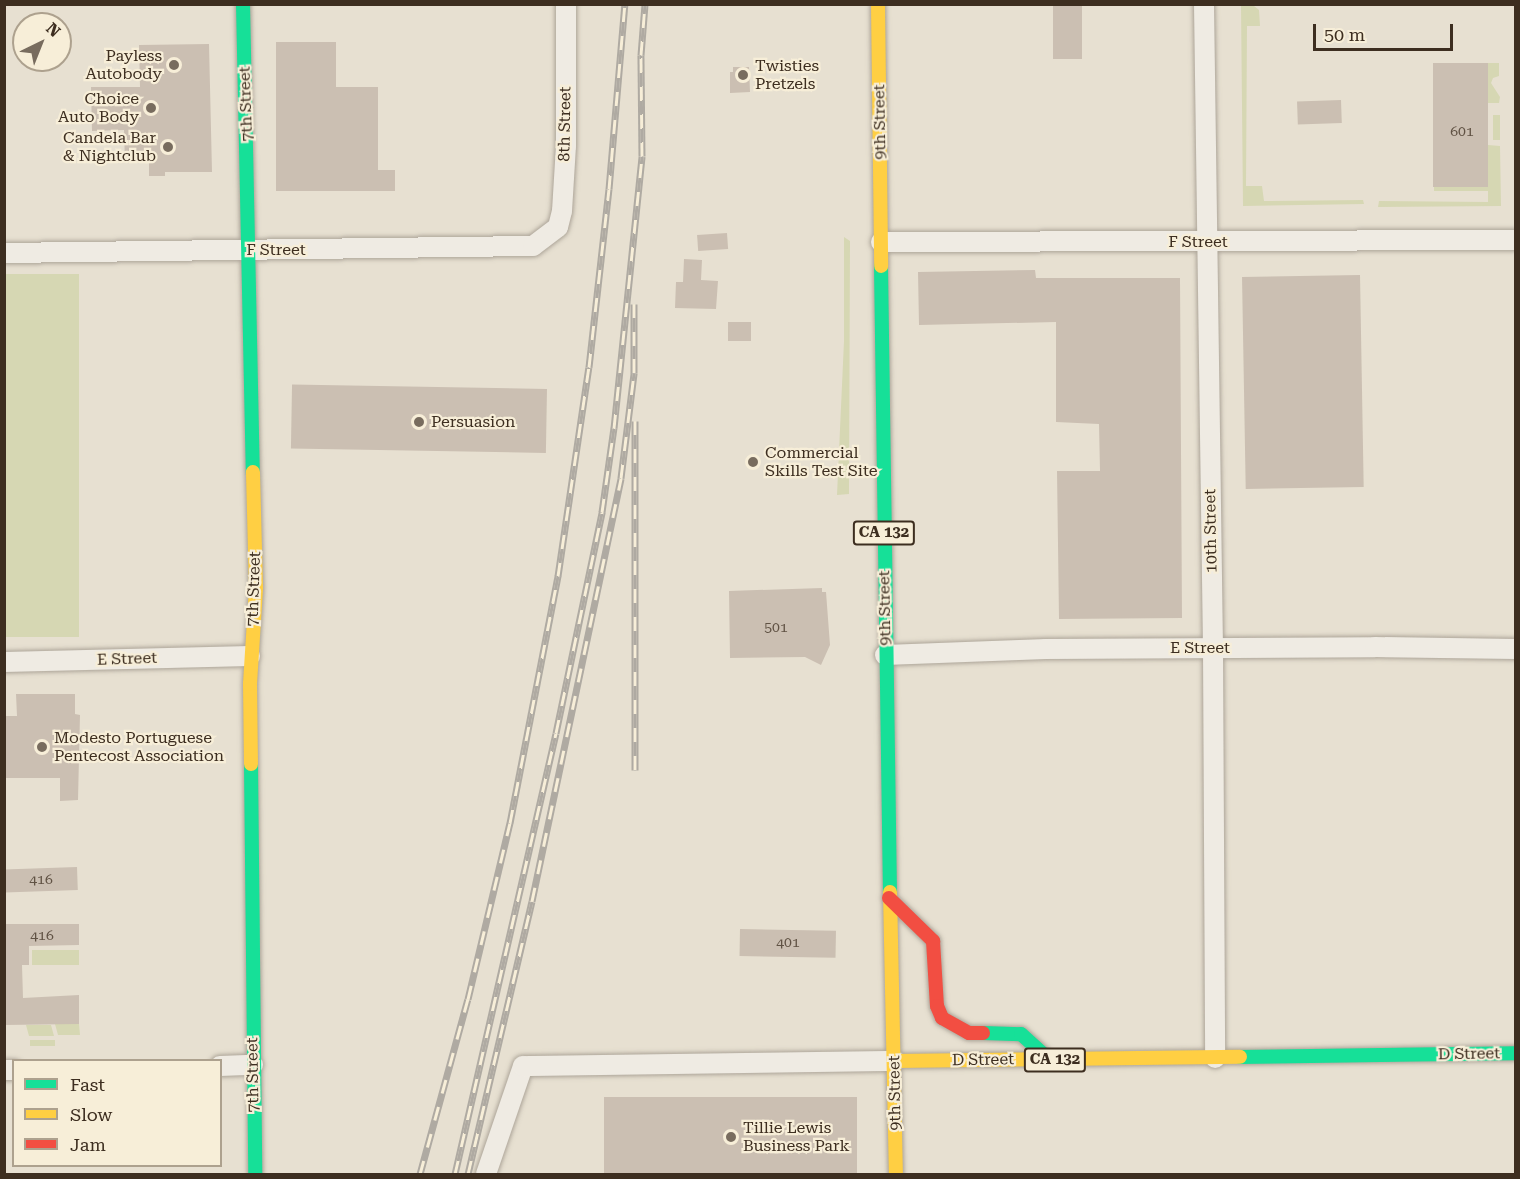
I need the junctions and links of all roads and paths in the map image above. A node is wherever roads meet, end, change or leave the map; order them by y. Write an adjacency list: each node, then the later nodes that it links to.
1 (243, 4): 9 (main road, 7th Street)
2 (566, 4): 5 (street, 8th Street)
3 (878, 4): 7 (main road, 9th Street / CA 132)
4 (1204, 4): 8 (street, 10th Street)
5 (546, 238): 9 (street, F Street)
6 (1515, 240): 8 (street, F Street)
7 (881, 242): 8 (street, F Street); 13 (main road, 9th Street / CA 132)
8 (1206, 242): 11 (street, 10th Street)
9 (251, 251): 10 (street, F Street); 14 (main road, 7th Street)
10 (4, 253)
11 (1213, 648): 12 (street, E Street); 13 (street, E Street); 18 (street, 10th Street)
12 (1515, 649)
13 (885, 655): 16 (main road, 9th Street / CA 132)
14 (250, 656): 15 (street, E Street); 21 (main road, 7th Street)
15 (4, 662)
16 (889, 898): 19 (main road); 20 (main road, 9th Street / CA 132)
17 (1515, 1053): 18 (main road, D Street / CA 132)
18 (1215, 1058): 19 (main road, D Street / CA 132)
19 (1050, 1060): 20 (main road, D Street / CA 132)
20 (894, 1061): 24 (street, D Street); 25 (main road, 9th Street)
21 (253, 1065): 22 (street); 23 (main road, 7th Street)
22 (222, 1066)
23 (255, 1174)
24 (486, 1174)
25 (896, 1174)

